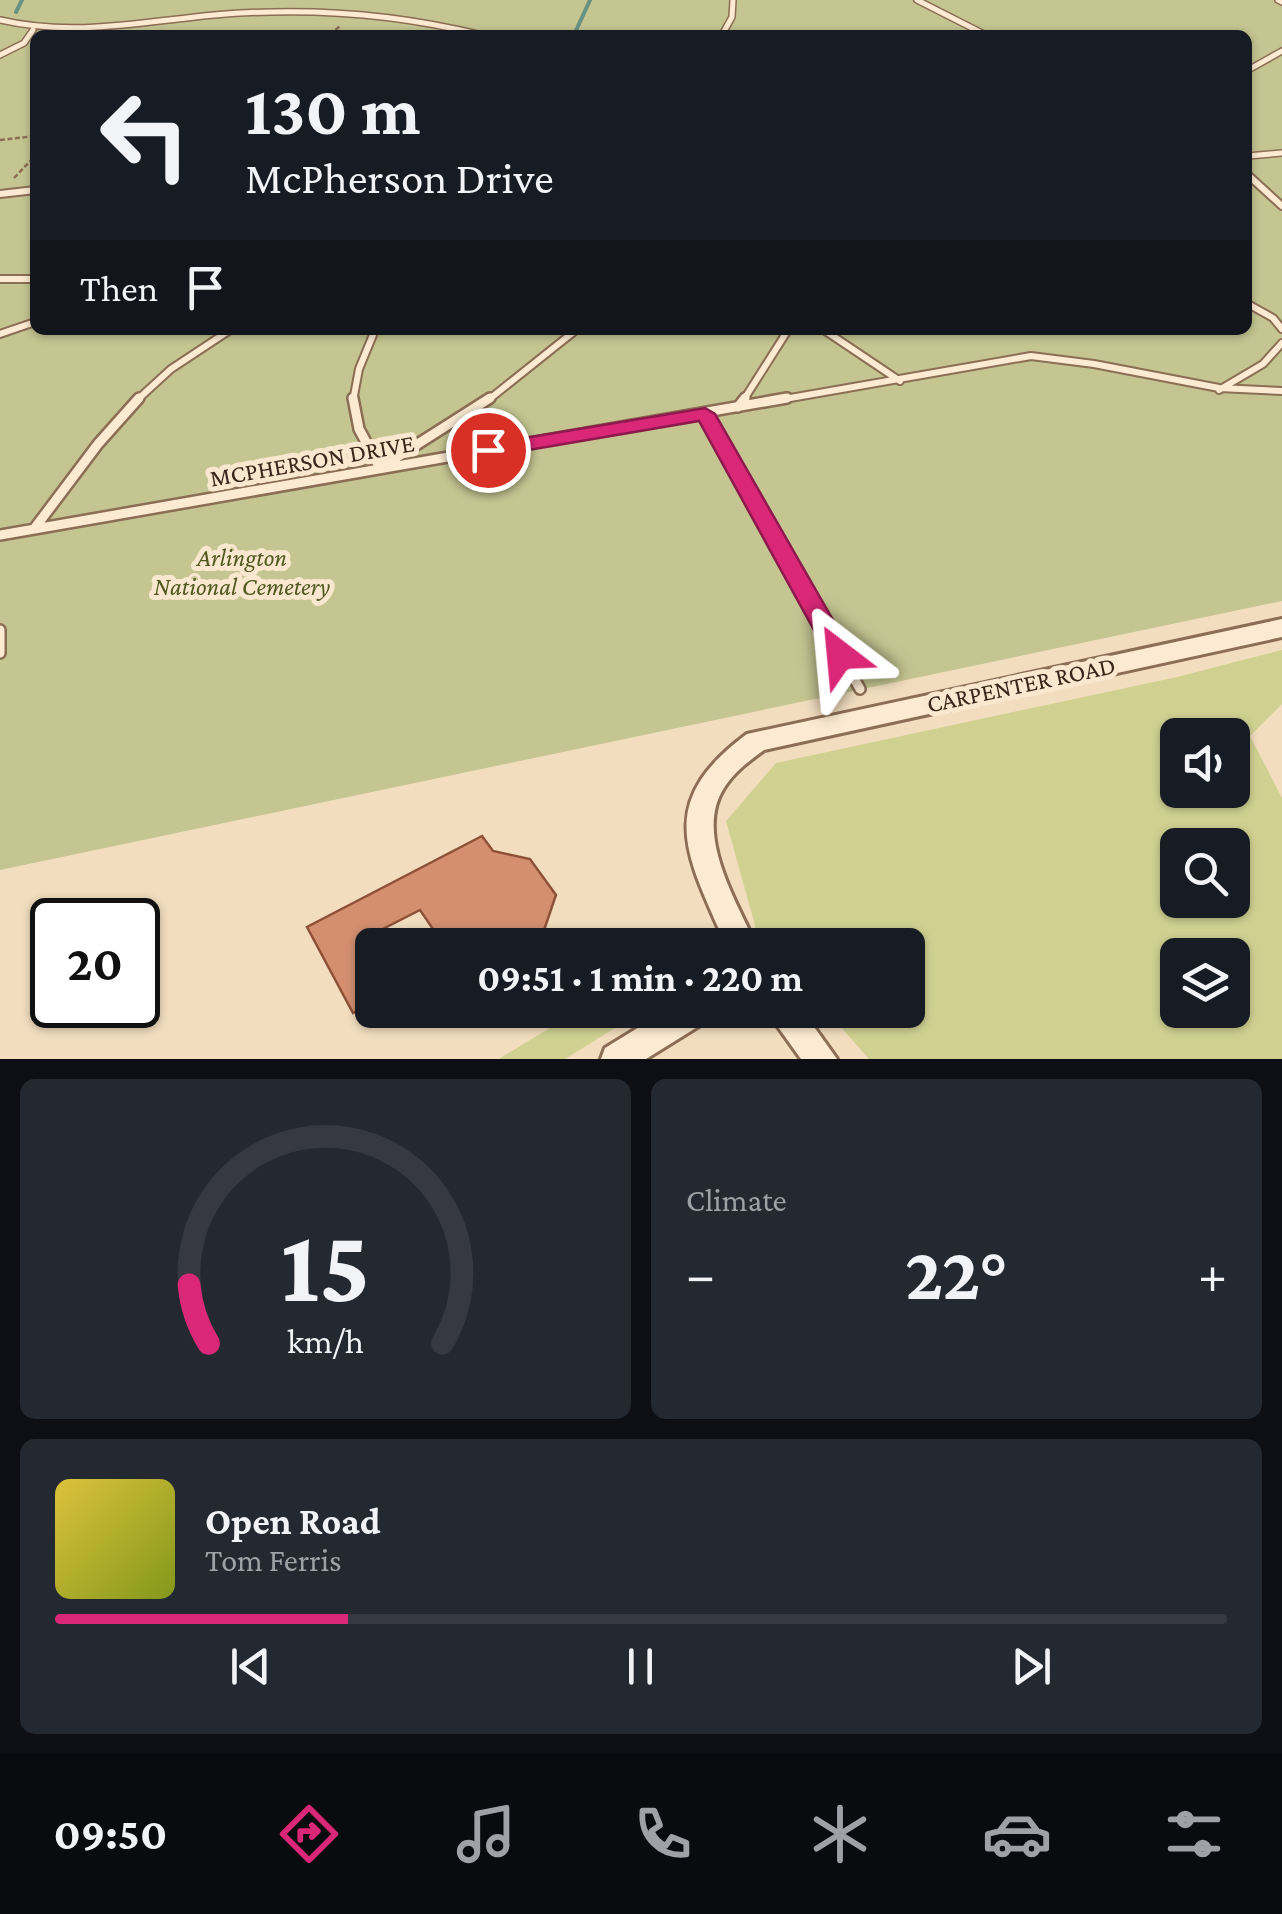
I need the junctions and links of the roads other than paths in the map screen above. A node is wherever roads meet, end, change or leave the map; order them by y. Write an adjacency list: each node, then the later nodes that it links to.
1 (733, 0): 7 (lane)
2 (917, 0): 8 (lane)
3 (0, 20): 4 (lane)
4 (33, 30)
5 (103, 30): 6 (lane)
6 (458, 30)
7 (725, 30)
8 (976, 30)
9 (30, 35): 11 (lane)
10 (30, 45): 11 (lane)
11 (14, 48): 13 (lane)
12 (1282, 51): 14 (lane)
13 (0, 55)
14 (1252, 68)
15 (1282, 153): 16 (lane)
16 (1252, 156)
17 (1252, 179): 20 (lane)
18 (30, 191): 19 (lane)
19 (2, 194)
20 (1282, 206)
21 (0, 279): 22 (lane)
22 (30, 279)
23 (1252, 306): 25 (lane)
24 (30, 324): 26 (lane)
25 (1282, 330)
26 (0, 334)
27 (222, 335): 39 (lane)
28 (373, 335): 38 (lane)
29 (570, 335): 38 (lane)
30 (785, 335): 36 (lane)
31 (831, 335): 33 (lane)
32 (1282, 343): 34 (lane)
33 (900, 381): 34 (lane, MCPHERSON DRIVE); 36 (lane, MCPHERSON DRIVE)
34 (1216, 390): 35 (lane, MCPHERSON DRIVE)
35 (1282, 392)
36 (738, 407): 37 (lane, MCPHERSON DRIVE)
37 (705, 414): 38 (lane, MCPHERSON DRIVE); 44 (lane)
38 (380, 468): 39 (lane, MCPHERSON DRIVE)
39 (34, 528): 40 (lane, MCPHERSON DRIVE)
40 (0, 534)
41 (1282, 628): 45 (street, CARPENTER ROAD)
42 (0, 630): 43 (lane)
43 (0, 653)
44 (860, 689)
45 (734, 928)
46 (667, 1028): 48 (street)
47 (796, 1028): 49 (street)
48 (616, 1059)
49 (821, 1059)

